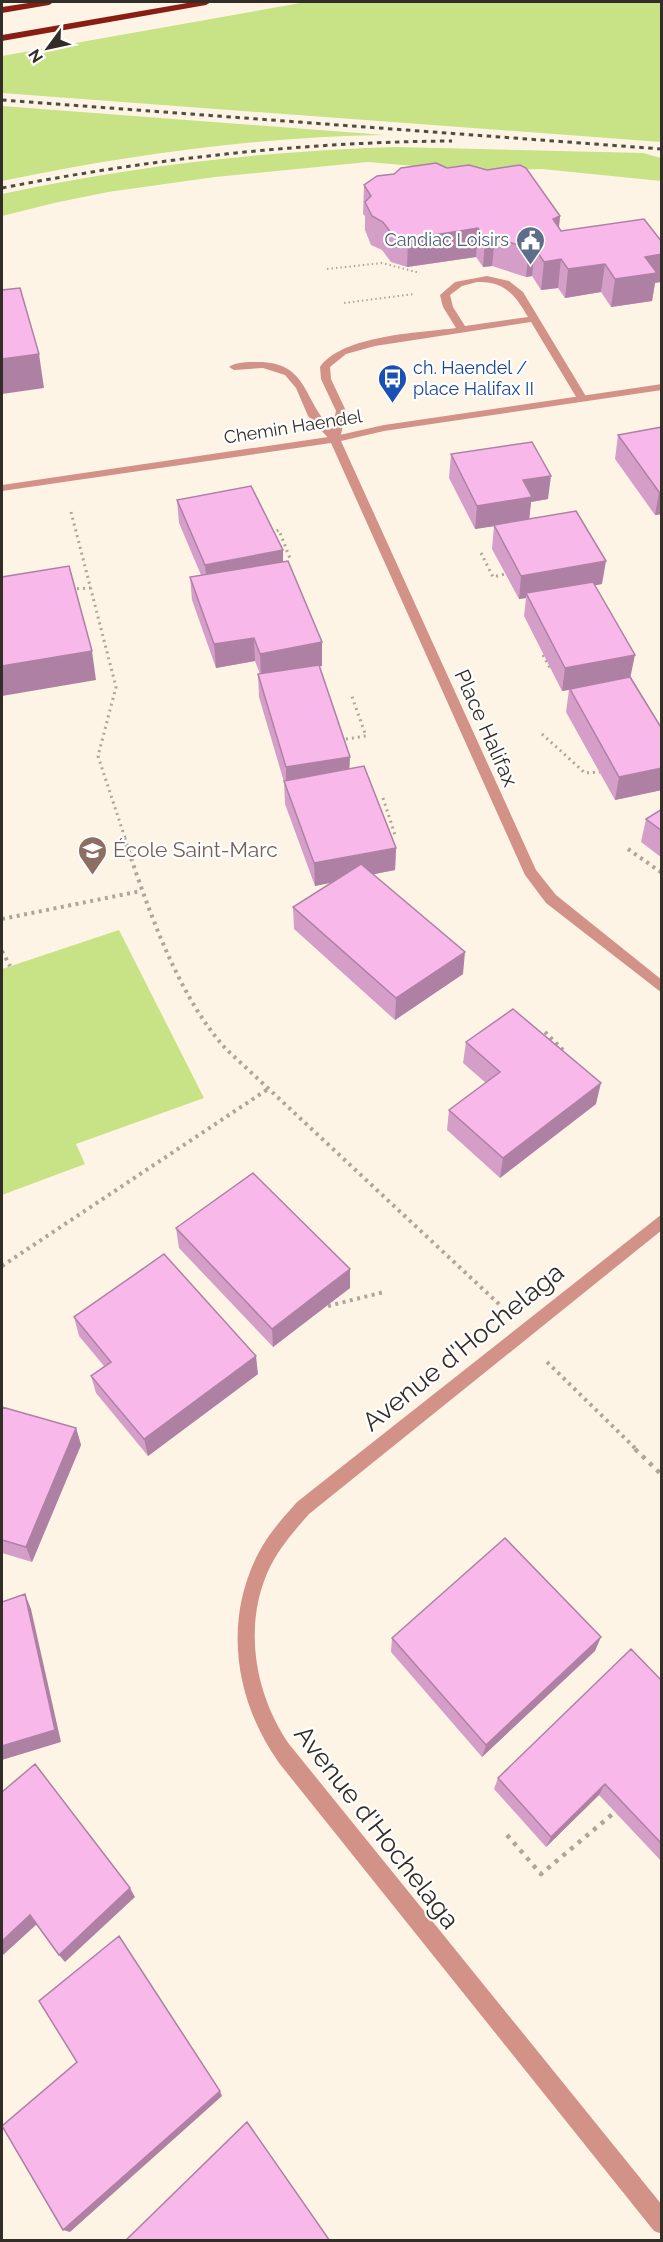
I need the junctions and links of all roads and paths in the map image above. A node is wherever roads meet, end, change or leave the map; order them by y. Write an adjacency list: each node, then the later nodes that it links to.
1 (49, 2): 3 (highway)
2 (206, 2): 4 (highway)
3 (2, 10)
4 (2, 38)
5 (327, 269): 6 (path)
6 (424, 274)
7 (396, 296): 8 (path)
8 (344, 303)
9 (534, 319): 10 (street); 10 (street); 13 (street)
10 (462, 330): 14 (street)
11 (234, 367): 14 (street, Place Halifax)
12 (662, 387): 13 (street, Chemin Haendel)
13 (582, 398): 14 (street, Chemin Haendel)
14 (335, 439): 15 (street, Chemin Haendel); 37 (street, Place Halifax)
15 (2, 488)
16 (71, 511): 21 (path)
17 (265, 534): 19 (path)
18 (481, 553): 20 (path)
19 (291, 561)
20 (505, 574)
21 (91, 588): 22 (path); 33 (path)
22 (69, 589)
23 (543, 655): 24 (path)
24 (552, 672)
25 (351, 694): 27 (path)
26 (542, 734): 28 (path)
27 (336, 741)
28 (600, 772)
29 (383, 798): 30 (path)
30 (382, 839)
31 (628, 849): 32 (path)
32 (662, 873)
33 (141, 891): 34 (path); 40 (path)
34 (2, 919)
35 (2, 951): 36 (path)
36 (10, 966)
37 (662, 988)
38 (545, 1032): 39 (path)
39 (556, 1058)
40 (268, 1089): 42 (path); 44 (path)
41 (662, 1220): 50 (street, Avenue d'Hochelaga)
42 (2, 1266)
43 (384, 1292): 45 (path)
44 (497, 1301)
45 (328, 1305)
46 (548, 1364): 47 (path)
47 (662, 1475)
48 (615, 1812): 49 (path)
49 (507, 1835)
50 (662, 2223)

